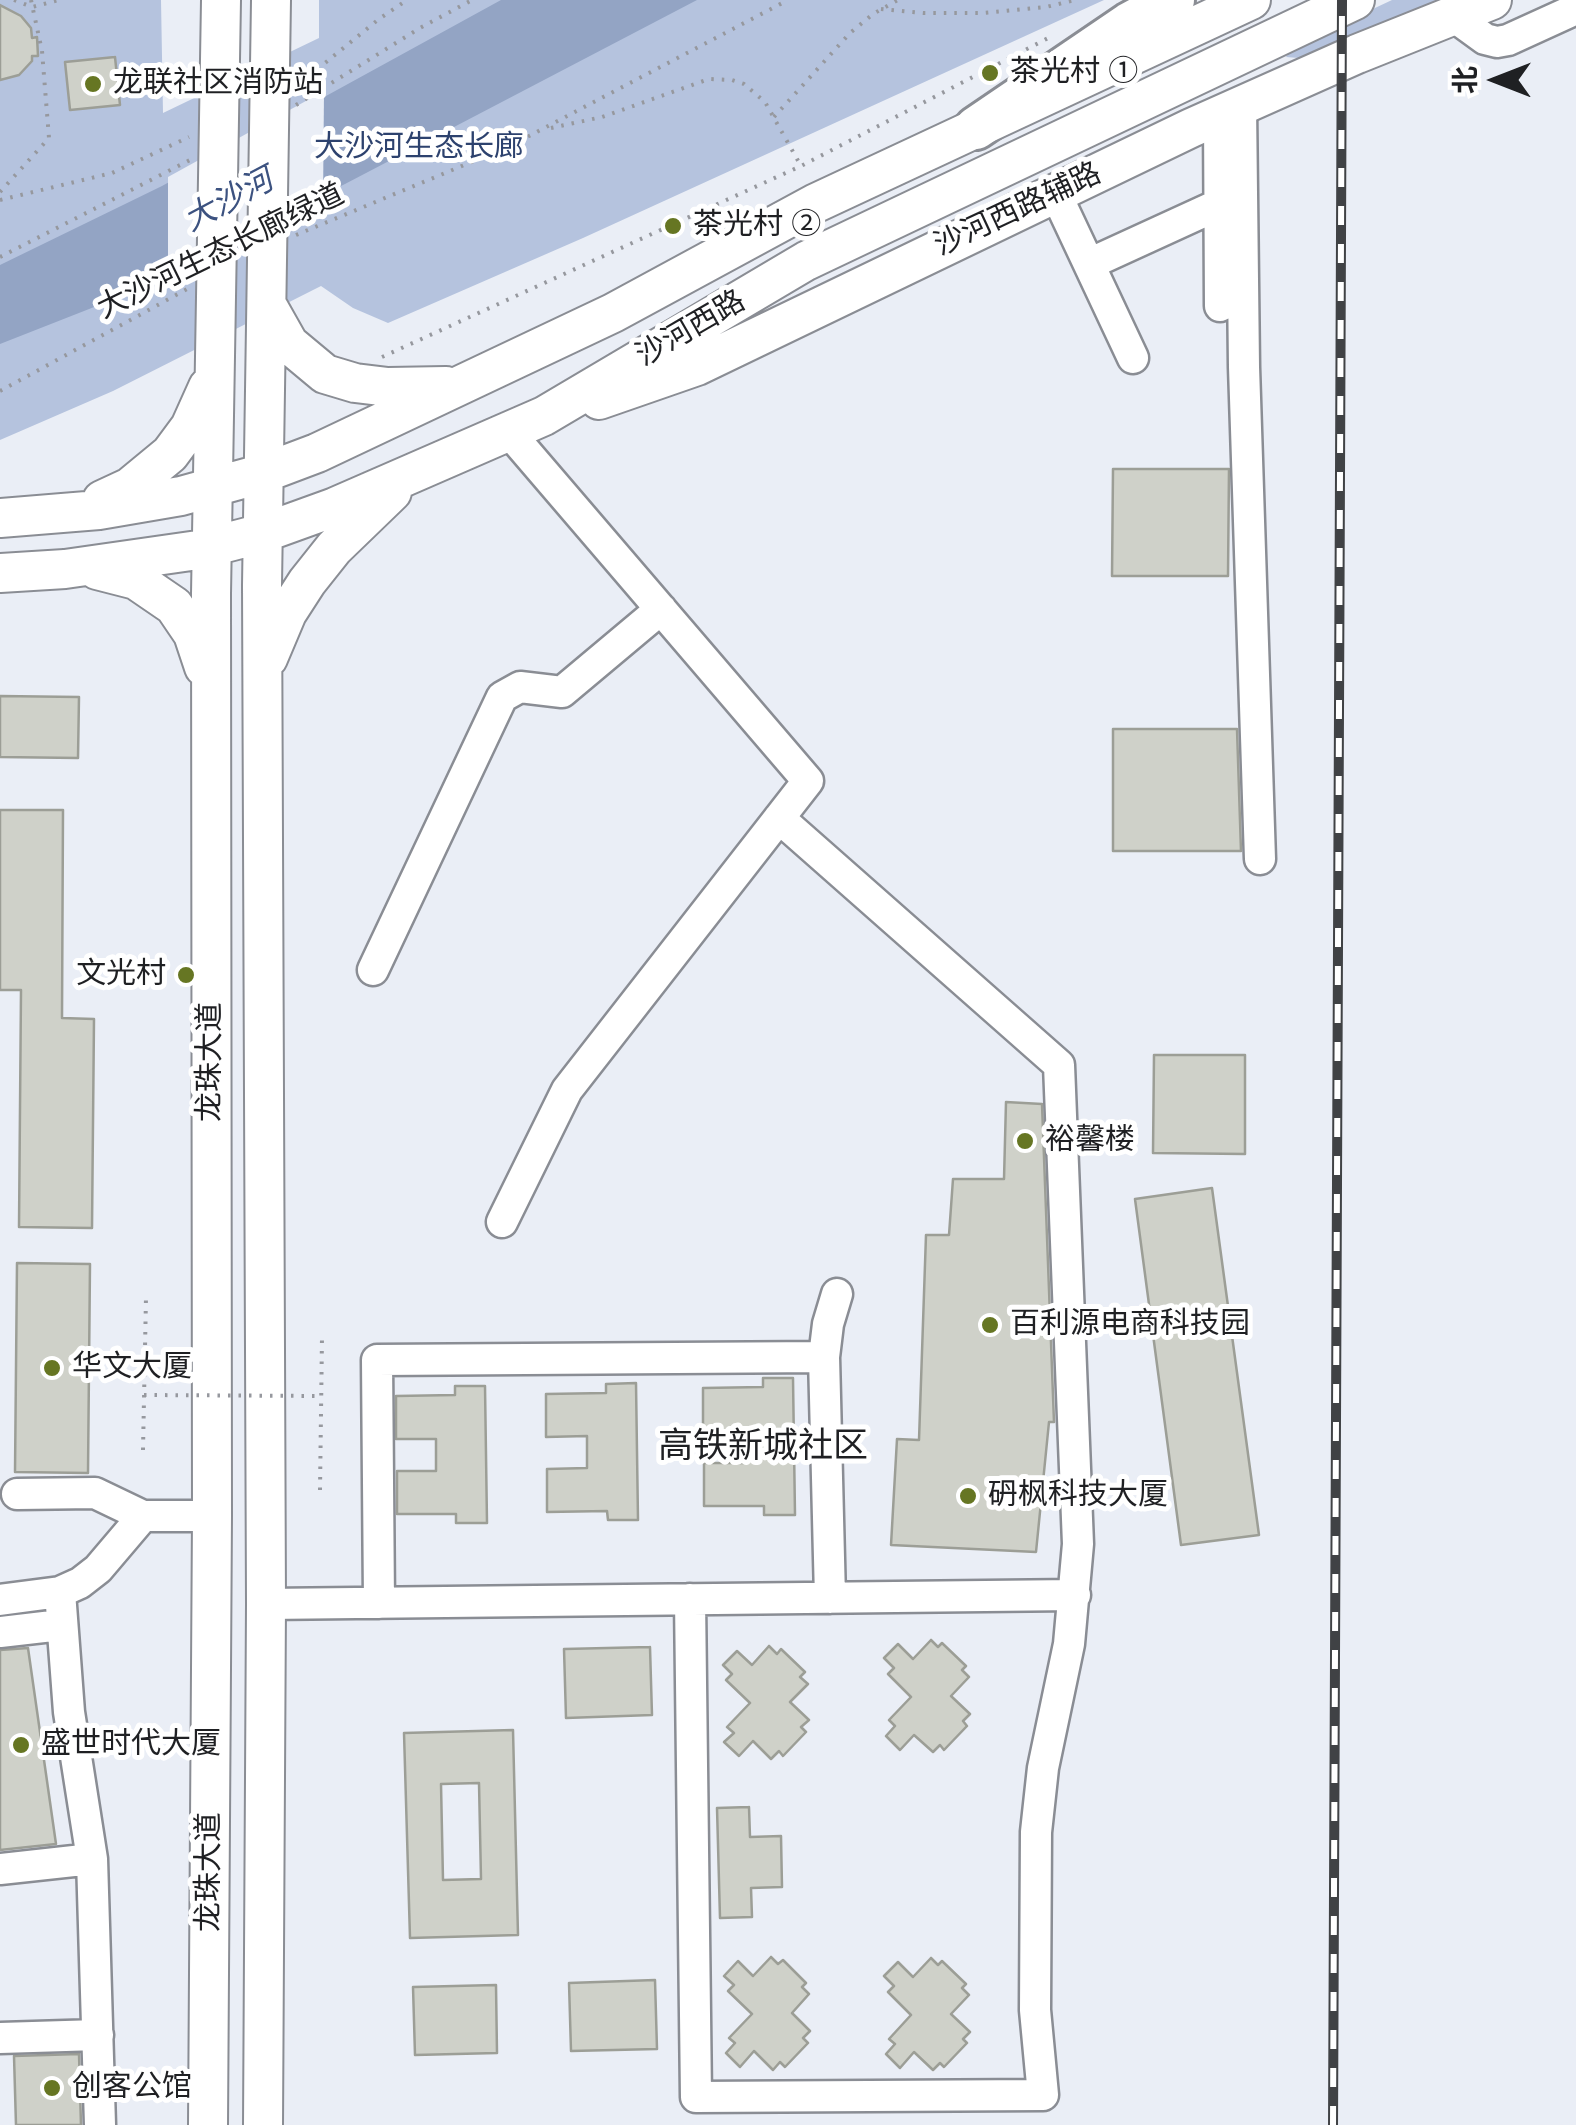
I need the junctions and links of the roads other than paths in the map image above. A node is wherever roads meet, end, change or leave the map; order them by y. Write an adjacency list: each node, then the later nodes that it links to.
1 (220, 0): 17 (main road, 龙珠大道)
2 (271, 0): 14 (main road, 龙珠大道)
3 (1174, 0): 10 (highway)
4 (1251, 0): 10 (main road, 沙河西路)
5 (1355, 0): 19 (main road, 沙河西路)
6 (1492, 0): 8 (main road, 沙河西路辅路)
7 (1576, 9): 8 (street)
8 (1452, 16): 9 (main road, 沙河西路辅路)
9 (1230, 110): 11 (main road, 沙河西路辅路); 12 (street); 34 (street)
10 (976, 128): 18 (main road, 沙河西路)
11 (1055, 192): 13 (street); 19 (main road, 沙河西路辅路)
12 (1220, 204): 13 (street); 15 (street)
13 (1089, 264): 16 (street)
14 (266, 303): 18 (main road); 22 (main road, 龙珠大道)
15 (1220, 306)
16 (1133, 358)
17 (214, 366): 23 (main road, 龙珠大道); 24 (main road)
18 (475, 380): 22 (main road, 沙河西路)
19 (544, 416): 20 (main road, 沙河西路)
20 (509, 432): 21 (main road, 沙河西路); 30 (street)
21 (424, 469): 26 (main road, 沙河西路); 31 (main road)
22 (264, 473): 23 (main road, 沙河西路); 26 (main road, 龙珠大道)
23 (212, 488): 24 (main road, 沙河西路); 27 (main road, 龙珠大道)
24 (70, 512): 25 (main road, 沙河西路)
25 (0, 518)
26 (263, 533): 27 (main road, 沙河西路); 31 (main road, 龙珠大道)
27 (212, 546): 28 (main road, 沙河西路); 32 (main road, 龙珠大道)
28 (65, 568): 29 (main road, 沙河西路); 32 (main road)
29 (0, 573)
30 (660, 609): 33 (street); 35 (street)
31 (262, 680): 48 (main road, 龙珠大道)
32 (210, 710): 41 (main road, 龙珠大道)
33 (779, 818): 36 (street); 43 (street)
34 (1260, 859)
35 (373, 970)
36 (502, 1222)
37 (838, 1294): 38 (street)
38 (824, 1356): 44 (street); 47 (street)
39 (17, 1494): 40 (street)
40 (143, 1516): 41 (street); 42 (street)
41 (212, 1516): 56 (main road, 龙珠大道)
42 (60, 1592): 46 (street); 49 (street)
43 (1075, 1595): 44 (street); 45 (street)
44 (830, 1598): 45 (street)
45 (690, 1599): 47 (street)
46 (0, 1600)
47 (379, 1603): 48 (street)
48 (266, 1604): 57 (main road, 龙珠大道)
49 (61, 1625): 50 (street); 51 (street)
50 (0, 1632)
51 (92, 1859): 52 (street); 53 (street)
52 (0, 1869)
53 (98, 2035): 54 (street); 55 (street)
54 (0, 2038)
55 (100, 2125)
56 (208, 2125)
57 (264, 2125)

